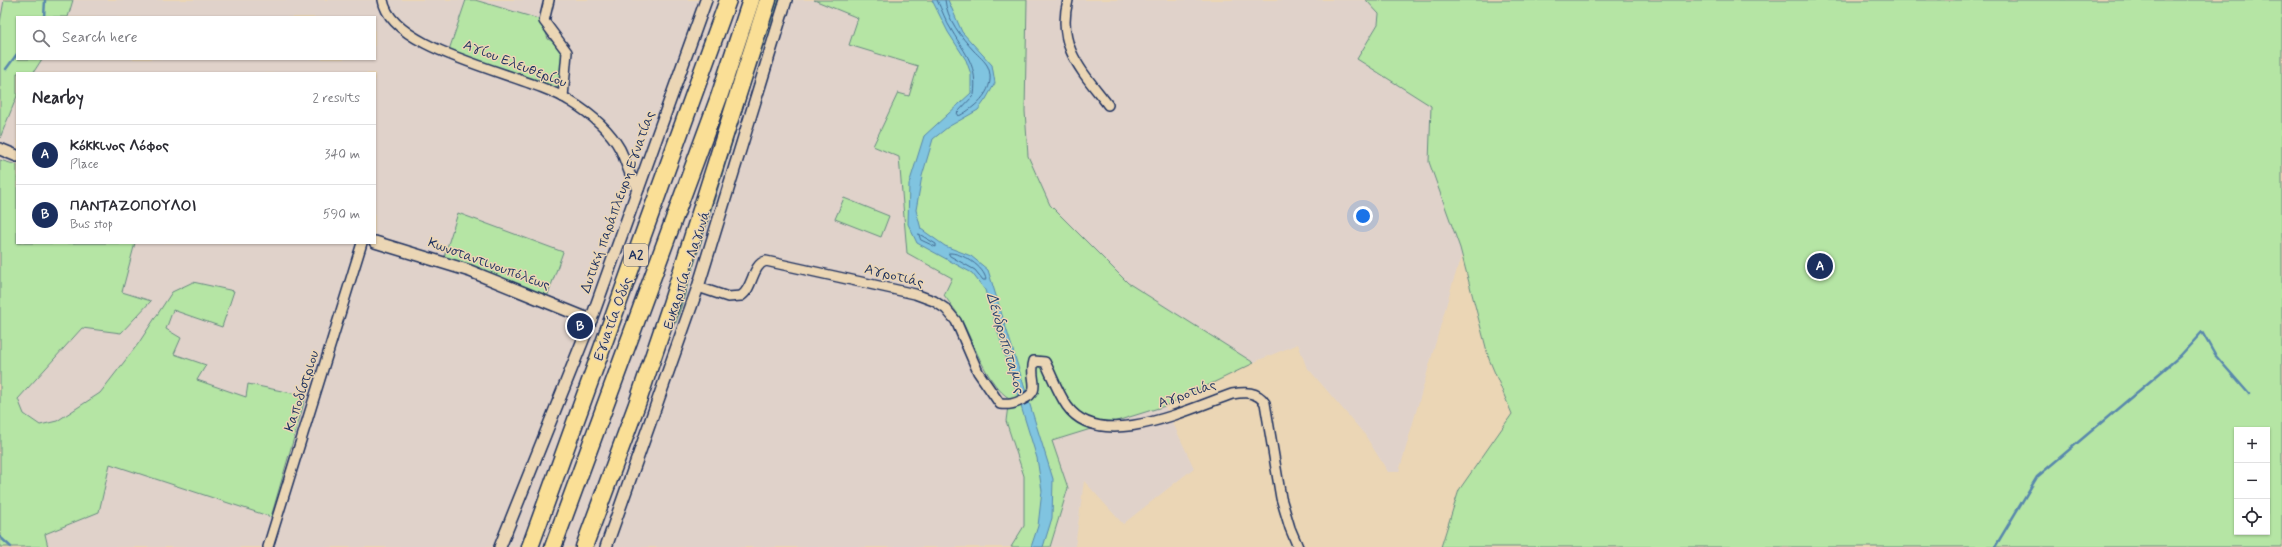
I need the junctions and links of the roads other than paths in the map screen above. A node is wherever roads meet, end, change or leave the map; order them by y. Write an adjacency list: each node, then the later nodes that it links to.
1 (383, 0): 9 (street, Αγίου Ελευθερίου)
2 (549, 0): 9 (street)
3 (706, 0): 13 (street, Δυτική παράπλευρη Εγνατίας)
4 (728, 0): 20 (highway, Εγνατία Οδός / Α2)
5 (750, 0): 21 (highway, Εγνατία Οδός / Α2)
6 (768, 0): 22 (highway)
7 (786, 0): 16 (street, Ευκαρπία - Λαγυνά)
8 (1068, 0): 10 (street)
9 (563, 97): 13 (street, Αγίου Ελευθερίου)
10 (1108, 105)
11 (0, 149): 12 (street)
12 (16, 156)
13 (639, 189): 17 (street, Δυτική παράπλευρη Εγνατίας)
14 (376, 242): 17 (street, Κωνσταντινουπόλεως)
15 (362, 244): 18 (street, Καποδίστριου)
16 (698, 287): 23 (street, Ευκαρπία - Λαγυνά); 24 (street, Αγροτιάς)
17 (591, 320): 19 (street, Δυτική παράπλευρη Εγνατίας)
18 (268, 547)
19 (500, 547)
20 (530, 547)
21 (553, 547)
22 (584, 547)
23 (606, 547)
24 (1298, 547)

